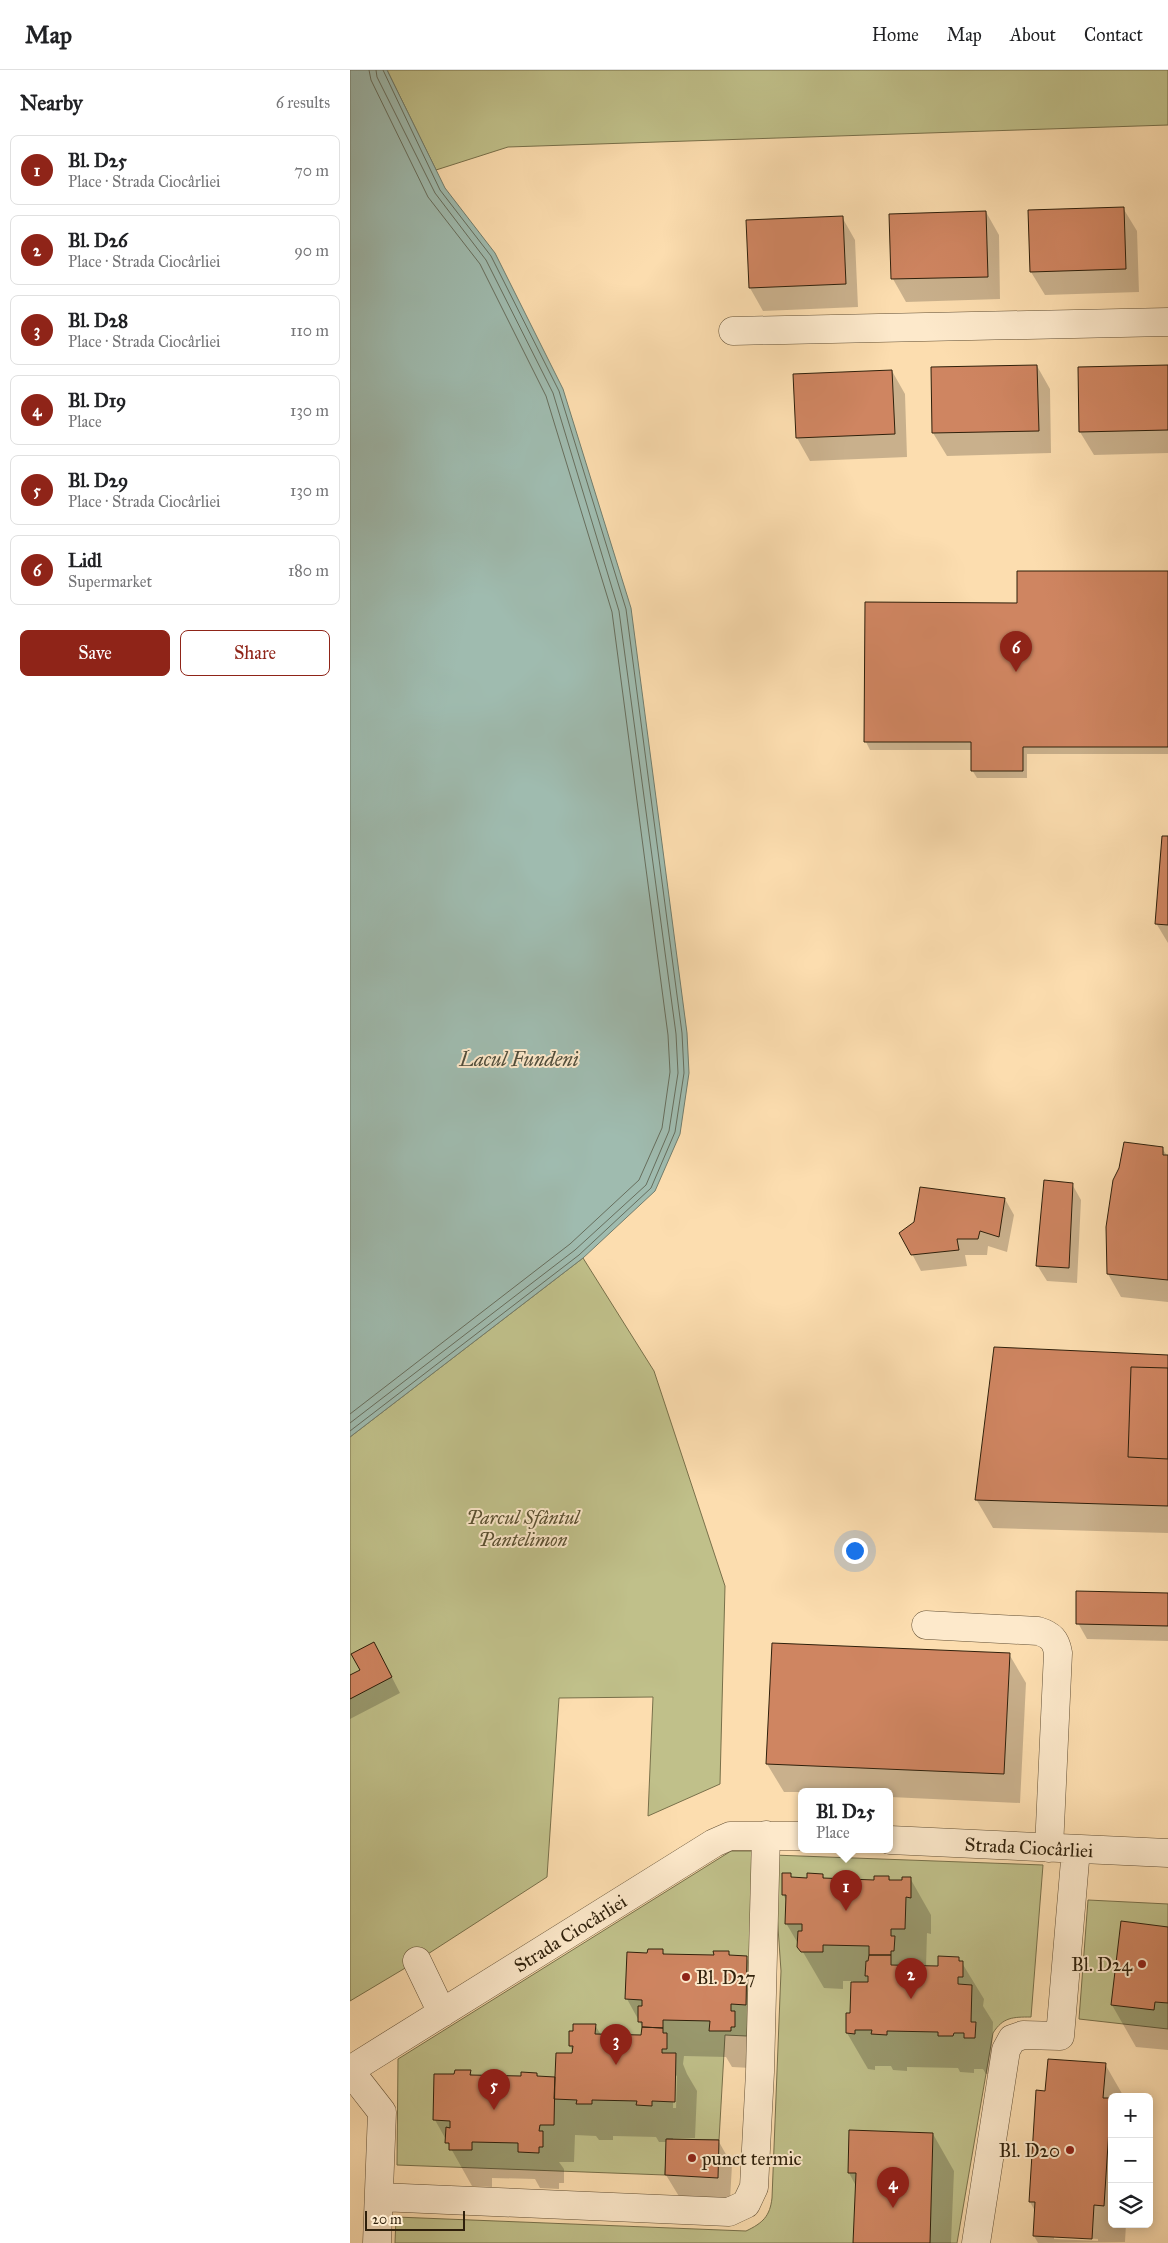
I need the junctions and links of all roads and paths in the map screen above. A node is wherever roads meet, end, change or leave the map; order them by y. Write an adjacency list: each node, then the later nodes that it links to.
1 (1168, 322): 2 (street)
2 (733, 331)
3 (926, 1625): 7 (street)
4 (766, 1834): 5 (street, Strada Ciocârliei); 10 (street, Strada Ciocârliei); 12 (street)
5 (798, 1836)
6 (893, 1840): 7 (street, Strada Ciocârliei)
7 (1062, 1848): 8 (street, Strada Ciocârliei); 14 (street)
8 (1168, 1853)
9 (417, 1961): 10 (street)
10 (442, 2012): 11 (street, Strada Ciocârliei)
11 (350, 2071): 12 (street)
12 (379, 2197): 13 (street)
13 (377, 2243)
14 (976, 2243)

